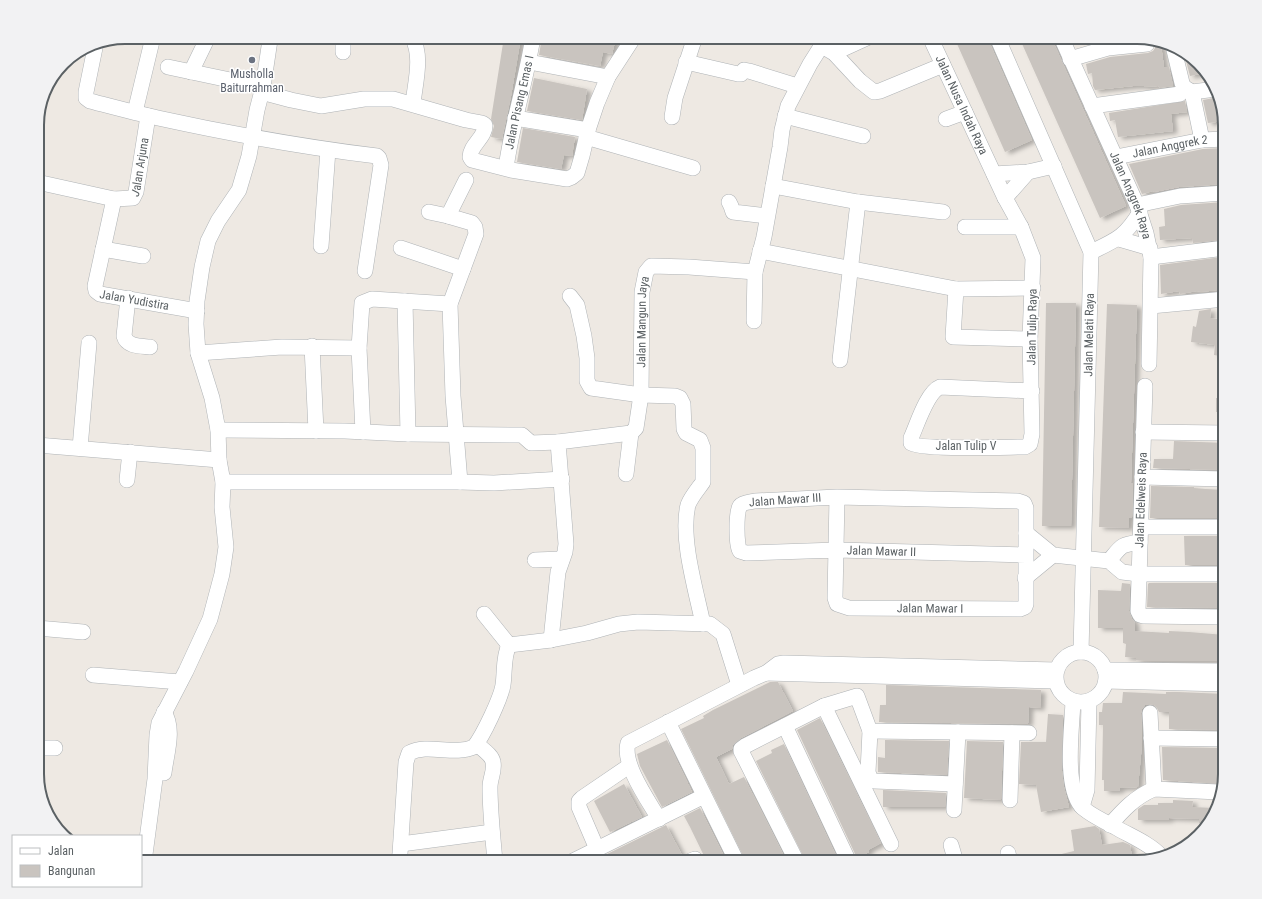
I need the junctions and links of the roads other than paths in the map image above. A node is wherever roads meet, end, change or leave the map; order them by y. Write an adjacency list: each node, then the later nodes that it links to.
1 (152, 44): 29 (street)
2 (205, 44): 20 (street)
3 (266, 44): 23 (street)
4 (415, 44): 26 (street)
5 (532, 44): 16 (street, Jalan Pisang Emas I)
6 (629, 44): 21 (street)
7 (692, 44): 17 (street)
8 (933, 44): 18 (street, Jalan Nusa Indah Raya)
9 (1000, 44): 41 (street, Jalan Melati Raya)
10 (1064, 44): 15 (street, Jalan Anggrek Raya)
11 (1103, 44): 15 (street)
12 (828, 45): 18 (street); 22 (street)
13 (95, 50): 29 (street)
14 (1175, 54): 25 (street)
15 (1070, 59): 27 (street, Jalan Anggrek Raya)
16 (529, 62): 21 (street); 32 (street, Jalan Pisang Emas I)
17 (686, 62): 22 (street); 31 (street)
18 (942, 65): 28 (street, Jalan Nusa Indah Raya)
19 (168, 67): 20 (street)
20 (191, 72): 23 (street)
21 (608, 77): 34 (street)
22 (797, 86): 30 (street)
23 (262, 90): 26 (street); 36 (street)
24 (1210, 90): 25 (street)
25 (1186, 93): 27 (street); 38 (street)
26 (413, 104): 42 (street)
27 (1092, 106): 40 (street, Jalan Anggrek Raya)
28 (965, 112): 33 (street); 45 (street, Jalan Nusa Indah Raya)
29 (141, 114): 36 (street); 50 (street, Jalan Arjuna)
30 (785, 116): 35 (street); 48 (street)
31 (672, 117)
32 (516, 118): 34 (street); 42 (street, Jalan Pisang Emas I)
33 (946, 120)
34 (587, 134): 42 (street); 43 (street)
35 (862, 136)
36 (252, 138): 39 (street); 82 (street)
37 (1218, 139): 38 (street, Jalan Anggrek 2)
38 (1202, 140): 40 (street, Jalan Anggrek 2)
39 (328, 150): 62 (street); 72 (street)
40 (1116, 157): 54 (street, Jalan Anggrek Raya)
41 (1054, 166): 44 (street); 67 (street, Jalan Melati Raya)
42 (506, 168)
43 (693, 168)
44 (1028, 172): 45 (street); 53 (street)
45 (994, 174): 53 (street, Jalan Nusa Indah Raya)
46 (466, 180): 57 (street)
47 (44, 184): 50 (street)
48 (773, 186): 52 (street); 58 (street)
49 (1218, 193): 54 (street)
50 (114, 199): 65 (street, Jalan Yudistira)
51 (729, 202): 58 (street)
52 (858, 202): 56 (street); 70 (street)
53 (1008, 204): 60 (street, Jalan Tulip Raya)
54 (1138, 209): 61 (street); 68 (street, Jalan Anggrek Raya)
55 (429, 212): 57 (street)
56 (943, 212)
57 (448, 216): 71 (street)
58 (767, 216): 66 (street)
59 (965, 227): 60 (street)
60 (1020, 227): 74 (street, Jalan Tulip Raya)
61 (1119, 239): 67 (street); 68 (street)
62 (321, 246)
63 (401, 248): 71 (street)
64 (1218, 248): 68 (street)
65 (103, 249): 69 (street); 77 (street, Jalan Yudistira)
66 (760, 251): 70 (street); 73 (street)
67 (1091, 252): 125 (street, Jalan Melati Raya)
68 (1150, 252): 81 (street, Jalan Anggrek Raya)
69 (143, 256)
70 (850, 267): 75 (street); 90 (street)
71 (463, 269): 80 (street)
72 (364, 271)
73 (755, 272): 83 (street); 94 (street, Jalan Mangun Jaya)
74 (1032, 288): 75 (street); 84 (street, Jalan Tulip Raya)
75 (956, 289): 84 (street)
76 (570, 296): 94 (street)
77 (128, 298): 82 (street, Jalan Yudistira); 87 (street)
78 (1218, 300): 81 (street)
79 (404, 301): 80 (street); 88 (street); 101 (street)
80 (450, 304): 102 (street)
81 (1151, 306): 91 (street, Jalan Anggrek Raya)
82 (197, 311): 89 (street)
83 (754, 321)
84 (1030, 339): 93 (street, Jalan Tulip Raya)
85 (89, 343): 106 (street)
86 (312, 346): 88 (street); 89 (street); 96 (street)
87 (150, 347)
88 (359, 348): 97 (street)
89 (198, 352): 95 (street)
90 (840, 360)
91 (1149, 364)
92 (1144, 386): 98 (street, Jalan Edelweis Raya)
93 (1032, 391): 105 (street, Jalan Tulip Raya); 105 (street, Jalan Tulip V)
94 (641, 395): 99 (street, Jalan Mangun Jaya); 134 (street)
95 (218, 430): 96 (street); 108 (street)
96 (316, 431): 97 (street)
97 (363, 432): 101 (street)
98 (1143, 432): 100 (street); 110 (street, Jalan Edelweis Raya)
99 (631, 433): 103 (street); 109 (street, Jalan Mangun Jaya)
100 (1218, 433)
101 (408, 434): 102 (street)
102 (456, 434): 103 (street); 115 (street)
103 (558, 442): 111 (street)
104 (44, 445): 106 (street)
105 (1025, 447)
106 (80, 448): 107 (street)
107 (130, 452): 108 (street); 113 (street)
108 (219, 460): 114 (street)
109 (626, 474)
110 (1142, 477): 112 (street); 117 (street, Jalan Edelweis Raya)
111 (562, 479): 115 (street); 126 (street)
112 (1218, 479)
113 (128, 480)
114 (223, 482): 115 (street); 146 (street)
115 (460, 482)
116 (837, 497): 119 (street, Jalan Mawar III); 121 (street, Jalan Mawar III); 122 (street)
117 (1141, 527): 118 (street); 120 (street, Jalan Edelweis Raya)
118 (1218, 528)
119 (1026, 533): 123 (street, Jalan Mawar I); 124 (street)
120 (1140, 542): 128 (street); 129 (street, Jalan Edelweis Raya)
121 (739, 550): 122 (street, Jalan Mawar II)
122 (837, 550): 123 (street, Jalan Mawar II); 131 (street, Jalan Mawar I)
123 (1026, 555): 131 (street, Jalan Mawar I)
124 (1053, 555): 125 (street); 131 (street)
125 (1084, 558): 128 (street); 139 (street, Jalan Melati Raya)
126 (562, 559): 127 (street); 137 (street)
127 (535, 560)
128 (1109, 561): 129 (street)
129 (1139, 574): 130 (street); 133 (street, Jalan Edelweis Raya)
130 (1218, 574)
131 (1025, 578)
132 (484, 614): 138 (street)
133 (1218, 617)
134 (703, 624): 137 (street); 148 (street)
135 (44, 629): 136 (street)
136 (83, 632)
137 (550, 640): 138 (street)
138 (509, 645): 162 (street)
139 (1081, 652): 143 (street); 144 (street)
140 (1218, 671): 144 (street)
141 (766, 673): 143 (street); 145 (street); 148 (street)
142 (93, 675): 146 (street)
143 (1056, 675): 145 (street); 150 (street)
144 (1105, 675): 147 (street); 151 (street)
145 (853, 676): 149 (street)
146 (180, 682): 168 (street)
147 (1218, 683)
148 (739, 685): 154 (street)
149 (857, 696): 152 (street); 156 (street)
150 (1073, 701): 151 (street); 172 (street)
151 (1089, 701): 172 (street)
152 (824, 706): 155 (street); 178 (street)
153 (1150, 713): 160 (street)
154 (668, 722): 165 (street); 170 (street)
155 (785, 726): 188 (street); 189 (street)
156 (870, 731): 157 (street); 166 (street)
157 (958, 732): 158 (street); 166 (street)
158 (1012, 733): 159 (street); 171 (street)
159 (1029, 734)
160 (1151, 738): 161 (street); 167 (street)
161 (1218, 739)
162 (477, 744): 176 (street); 177 (street)
163 (44, 748): 164 (street)
164 (55, 748)
165 (629, 766): 174 (street); 180 (street)
166 (955, 784): 173 (street)
167 (1154, 789): 169 (street); 175 (street)
168 (157, 792): 182 (street); 183 (street)
169 (1216, 792)
170 (704, 796): 174 (street); 187 (street)
171 (1010, 800)
172 (1082, 807): 175 (street)
173 (954, 810)
174 (659, 819): 180 (street)
175 (1110, 825): 181 (street)
176 (492, 832): 177 (street); 185 (street)
177 (401, 844): 184 (street)
178 (891, 844)
179 (952, 845): 190 (street)
180 (596, 850): 186 (street)
181 (1157, 852)
182 (145, 855)
183 (152, 855)
184 (400, 855)
185 (495, 855)
186 (586, 855)
187 (733, 855)
188 (793, 855)
189 (847, 855)
190 (954, 855)

